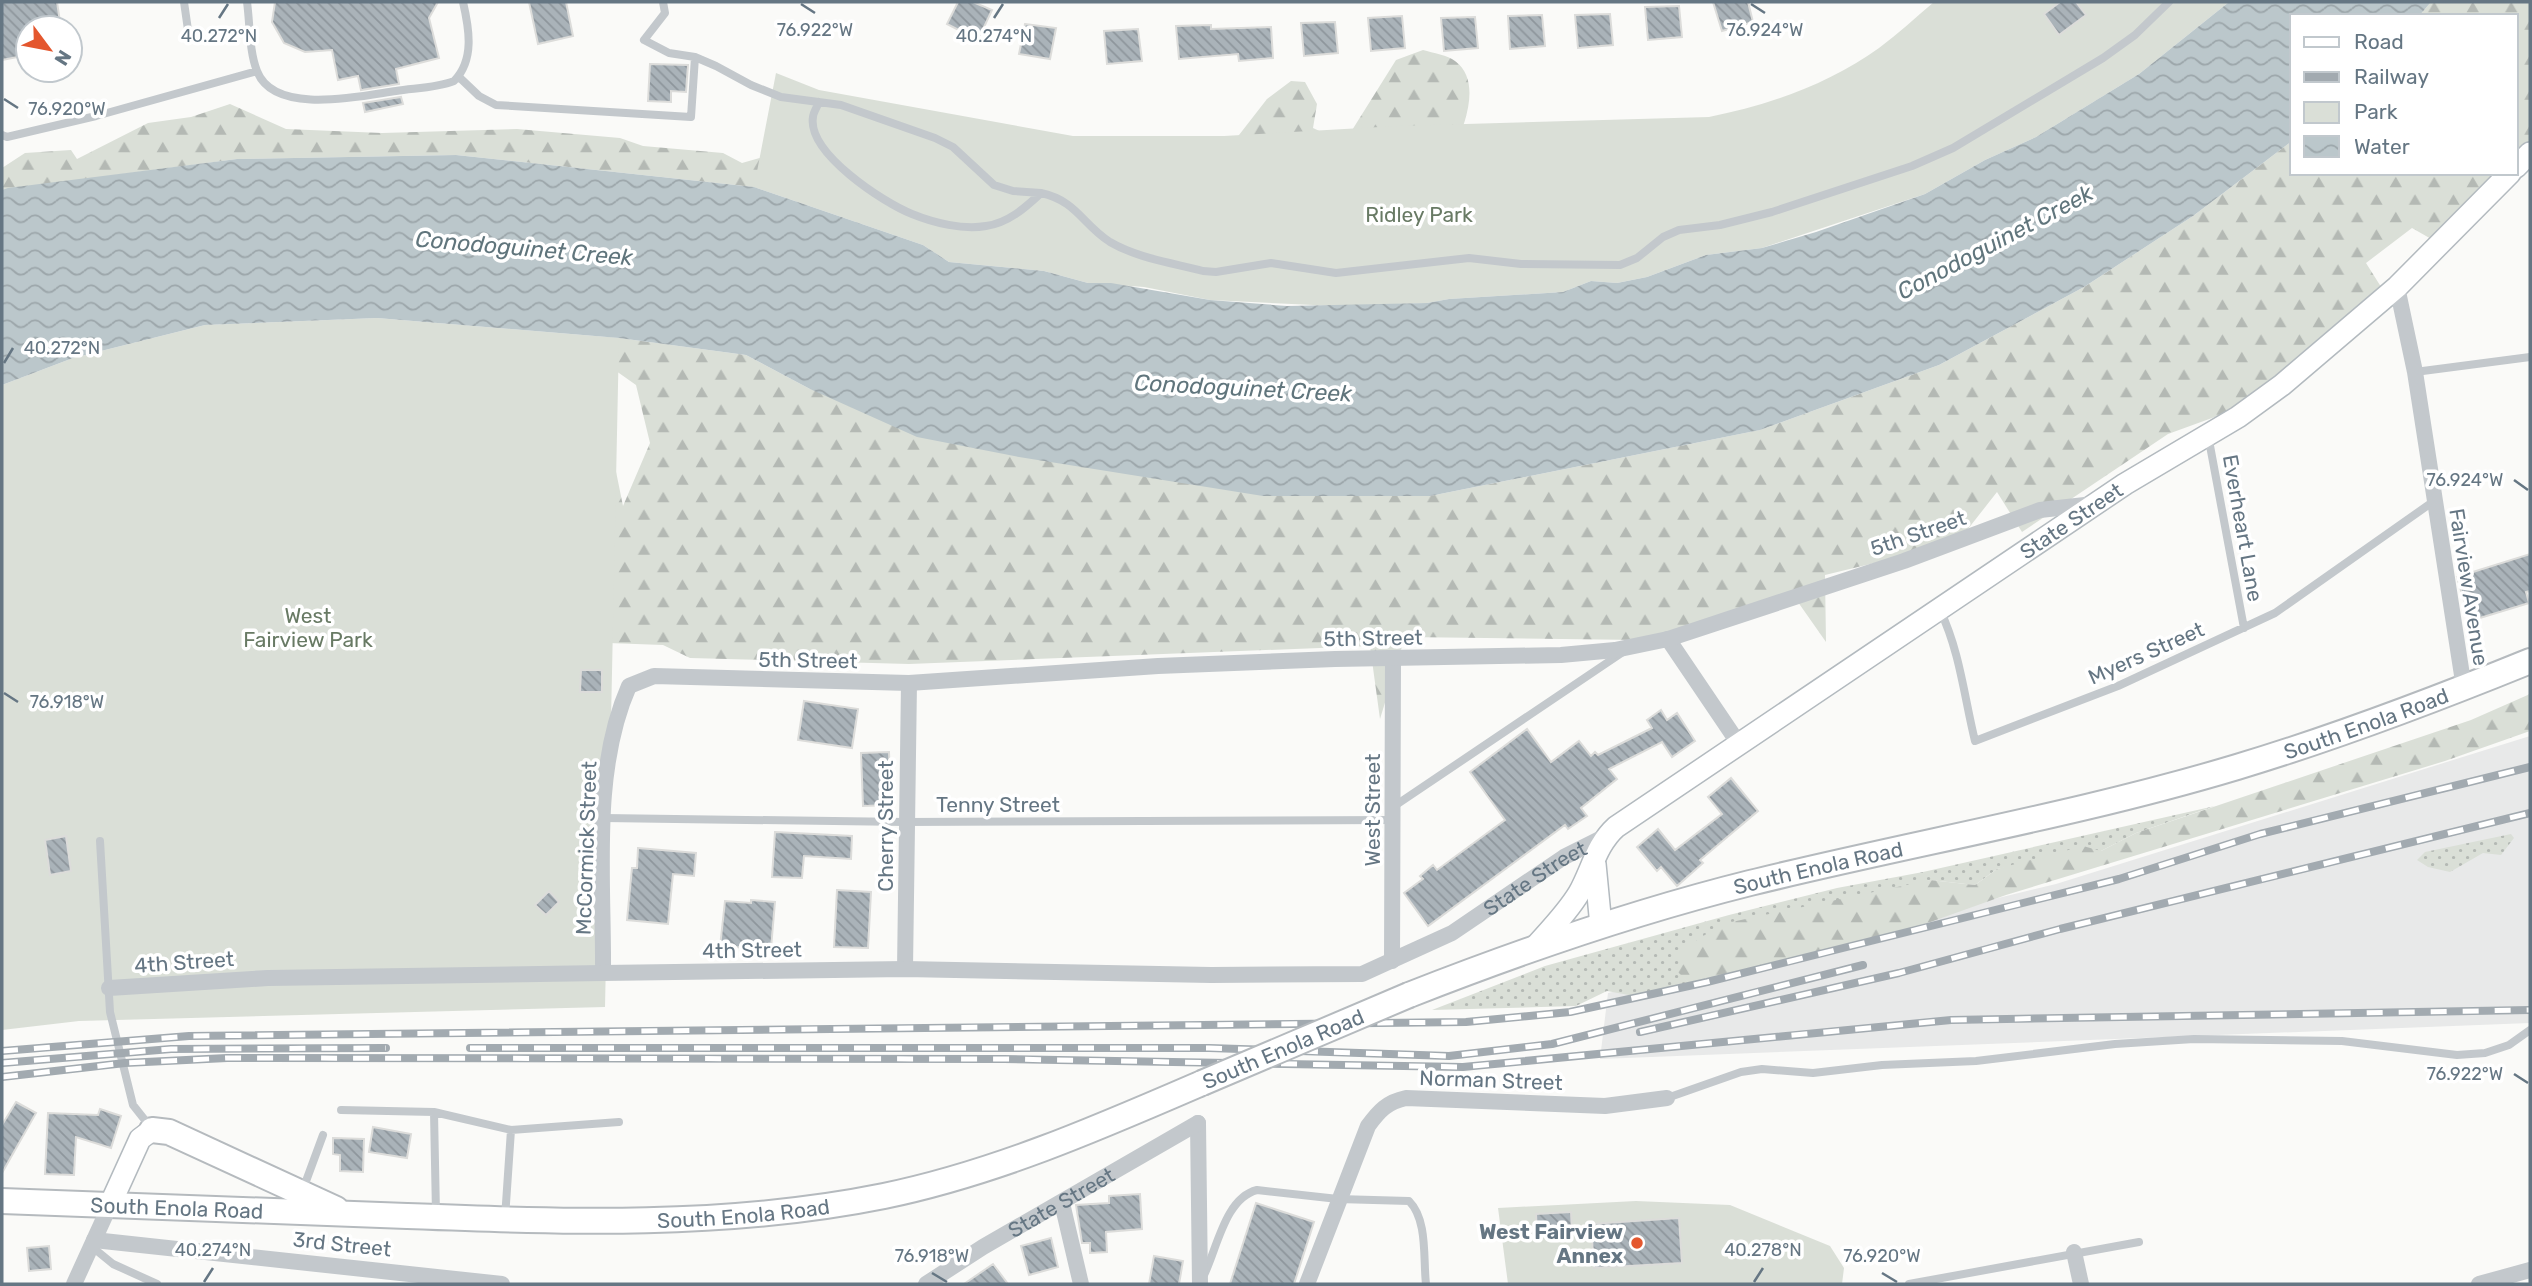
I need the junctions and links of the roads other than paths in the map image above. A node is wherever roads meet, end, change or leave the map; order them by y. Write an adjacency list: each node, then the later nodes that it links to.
1 (184, 2): 6 (lane)
2 (247, 2): 8 (lane)
3 (463, 2): 9 (lane)
4 (663, 2): 7 (lane)
5 (2169, 2): 13 (lane)
6 (188, 30)
7 (695, 57): 9 (lane); 10 (lane)
8 (257, 71): 9 (lane); 11 (lane)
9 (459, 77)
10 (819, 102): 13 (lane); 13 (lane)
11 (2, 135)
12 (2508, 175): 14 (main road, State Street)
13 (1041, 193)
14 (2397, 287): 16 (street, Fairview Avenue); 17 (main road, State Street)
15 (2530, 357): 16 (lane)
16 (2415, 372): 18 (street, Fairview Avenue)
17 (2208, 433): 19 (main road, State Street); 21 (lane, Everheart Lane)
18 (2434, 501): 21 (lane, Myers Street); 28 (street, Fairview Avenue)
19 (2096, 504): 20 (main road, State Street); 22 (street, 5th Street)
20 (1940, 610): 21 (lane, Myers Street); 29 (main road, State Street)
21 (2244, 628)
22 (1668, 639): 23 (street, 5th Street); 29 (street)
23 (1629, 648): 24 (street, 5th Street); 30 (lane)
24 (1393, 659): 26 (street, 5th Street); 30 (street, West Street)
25 (2530, 661): 28 (main road, South Enola Road)
26 (909, 683): 27 (street, 5th Street); 32 (street, Cherry Street)
27 (629, 685): 31 (street, McCormick Street)
28 (2464, 688): 36 (main road, South Enola Road)
29 (1739, 744): 33 (main road, State Street)
30 (1393, 814): 32 (lane, Tenny Street); 38 (street, West Street)
31 (604, 818): 32 (lane, Tenny Street); 40 (street, McCormick Street)
32 (905, 822): 39 (street, Cherry Street)
33 (1606, 836): 35 (main road, State Street); 38 (street, State Street)
34 (100, 841): 41 (lane)
35 (1595, 858): 36 (main road, State Street); 37 (main road, State Street)
36 (1601, 926): 37 (main road, South Enola Road)
37 (1534, 948): 57 (main road, South Enola Road, bridge)
38 (1392, 961): 39 (street, 4th Street)
39 (905, 969): 40 (street, 4th Street)
40 (603, 973): 41 (street, 4th Street)
41 (110, 989): 47 (lane)
42 (2530, 1030): 43 (lane)
43 (1667, 1098): 51 (street, Norman Street)
44 (341, 1110): 45 (lane)
45 (434, 1112): 48 (lane); 56 (lane)
46 (619, 1122): 48 (lane)
47 (152, 1130): 50 (main road); 54 (main road)
48 (511, 1130): 57 (lane)
49 (323, 1135): 50 (lane)
50 (302, 1193): 55 (main road)
51 (1338, 1199): 62 (lane); 68 (street, Norman Street); 69 (lane)
52 (2, 1201): 54 (main road, South Enola Road)
53 (1062, 1203): 62 (street, State Street); 66 (street, State Street); 67 (street)
54 (110, 1205): 55 (main road, South Enola Road); 59 (street)
55 (346, 1213): 56 (main road, South Enola Road)
56 (436, 1217): 57 (main road, South Enola Road)
57 (505, 1219)
58 (2139, 1242): 60 (lane)
59 (93, 1243): 63 (street); 64 (lane); 65 (street, 3rd Street)
60 (2074, 1252): 70 (lane); 71 (street)
61 (2530, 1270): 72 (street)
62 (1200, 1283)
63 (74, 1284)
64 (158, 1284)
65 (502, 1284)
66 (926, 1284)
67 (1081, 1284)
68 (1307, 1284)
69 (1426, 1284)
70 (1909, 1284)
71 (2081, 1284)
72 (2479, 1284)

